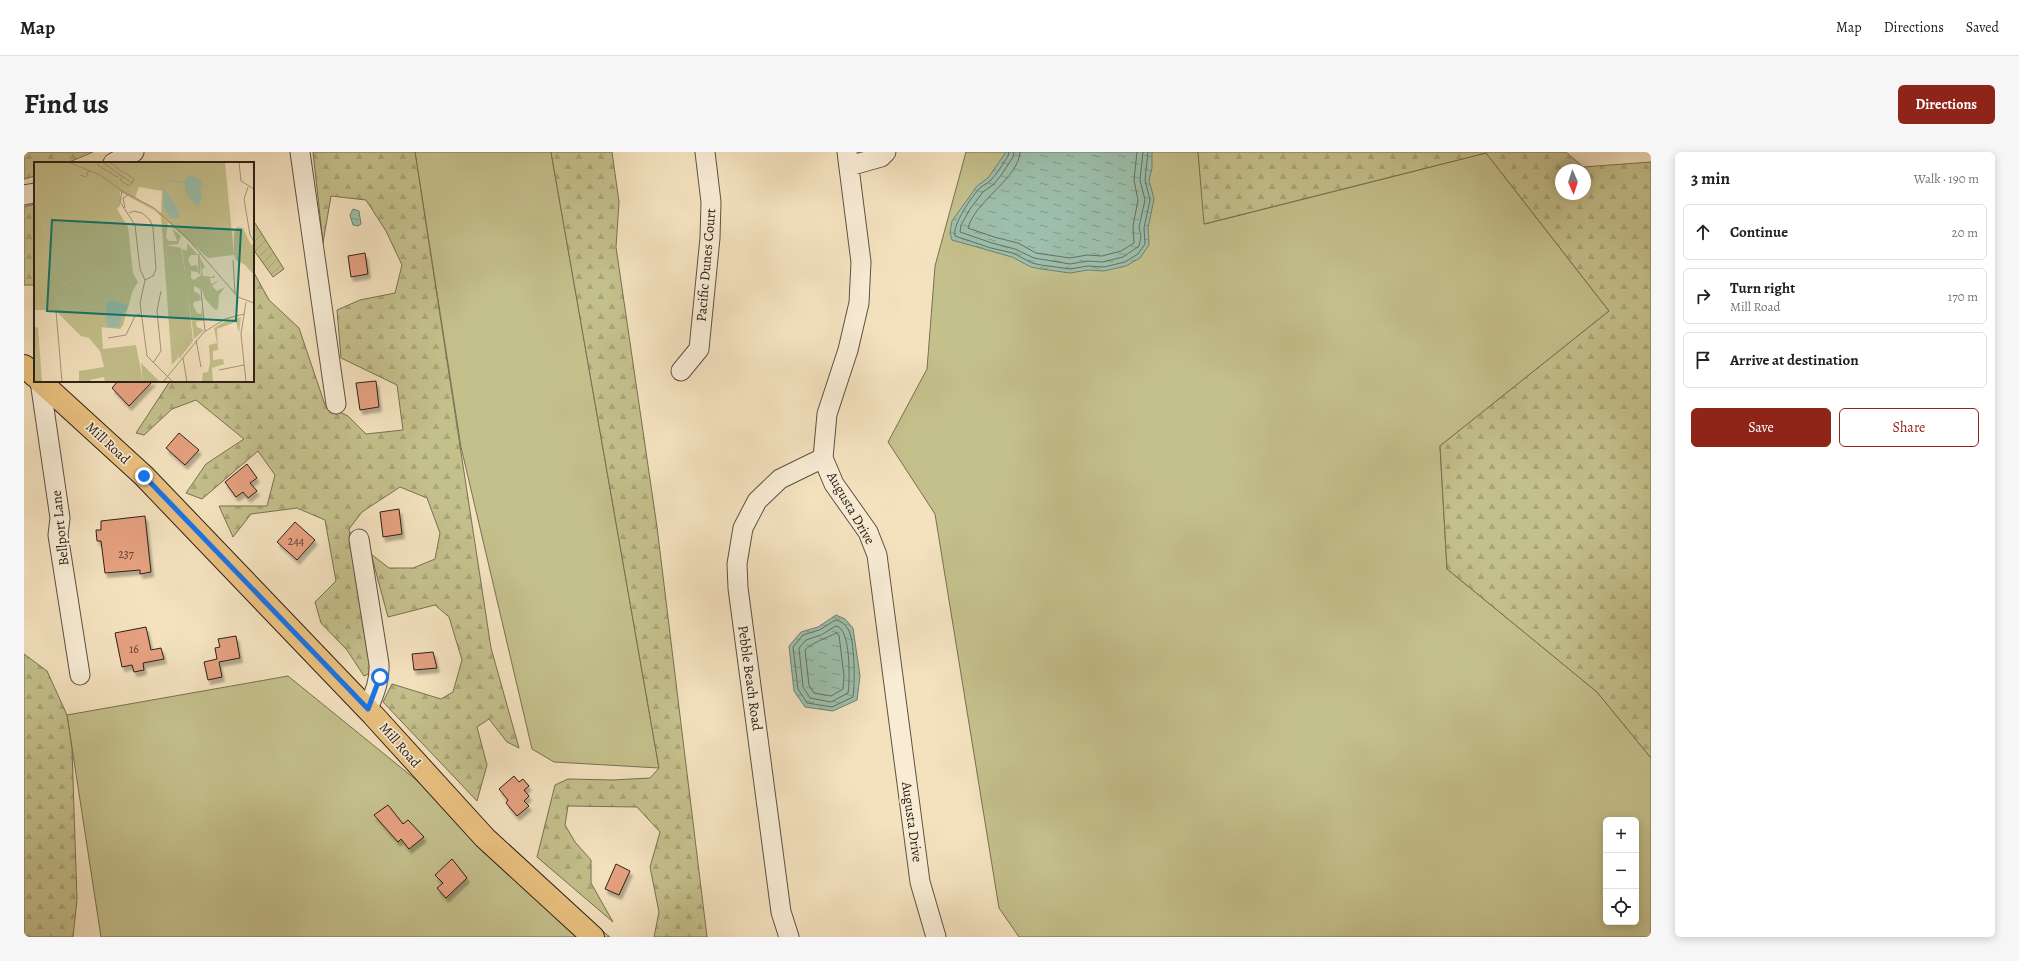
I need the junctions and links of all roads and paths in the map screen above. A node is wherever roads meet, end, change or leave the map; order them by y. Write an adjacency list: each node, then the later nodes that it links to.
1 (134, 152): 6 (street)
2 (300, 152): 14 (street)
3 (705, 152): 10 (street, Pacific Dunes Court)
4 (886, 152): 5 (street)
5 (848, 159): 15 (street, Augusta Drive)
6 (115, 162)
7 (34, 192): 8 (street)
8 (24, 195)
9 (24, 366): 11 (main road)
10 (681, 371)
11 (34, 375)
12 (40, 382): 17 (street, Bellport Lane)
13 (41, 382): 18 (main road, Mill Road)
14 (336, 404)
15 (823, 458): 20 (street, Pebble Beach Road); 21 (street, Augusta Drive)
16 (359, 539): 18 (street)
17 (80, 675)
18 (368, 709): 19 (main road, Mill Road)
19 (593, 937)
20 (789, 937)
21 (936, 937)

